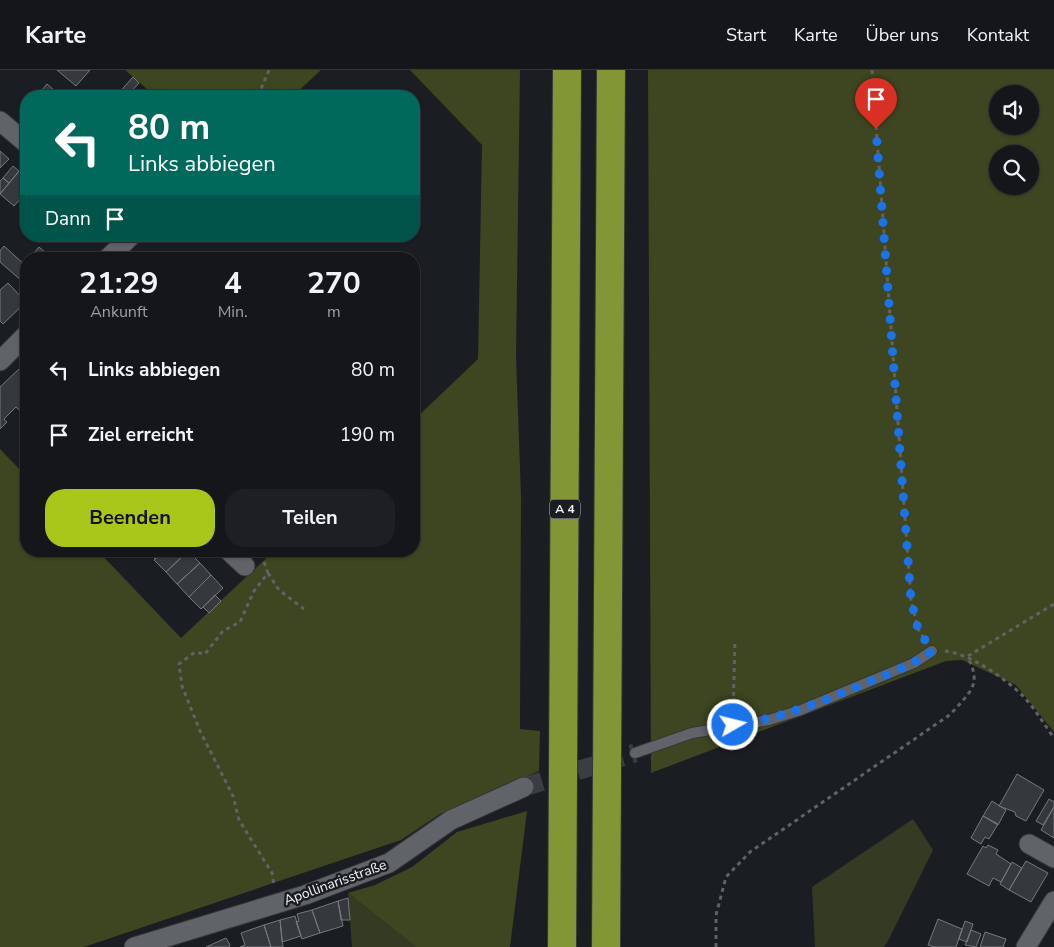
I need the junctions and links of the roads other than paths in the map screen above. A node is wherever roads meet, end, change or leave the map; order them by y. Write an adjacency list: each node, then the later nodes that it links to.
1 (567, 70): 18 (highway, A 4)
2 (611, 70): 19 (highway)
3 (0, 121): 4 (street)
4 (20, 138)
5 (125, 242): 6 (street)
6 (114, 252)
7 (20, 343): 8 (street)
8 (0, 361)
9 (235, 557): 10 (street)
10 (245, 566)
11 (932, 651): 12 (lane)
12 (636, 753)
13 (524, 787): 17 (street, Apollinarisstraße)
14 (1029, 844): 15 (street)
15 (1054, 858)
16 (1054, 901): 20 (street)
17 (134, 947)
18 (562, 947)
19 (606, 947)
20 (1026, 947)

